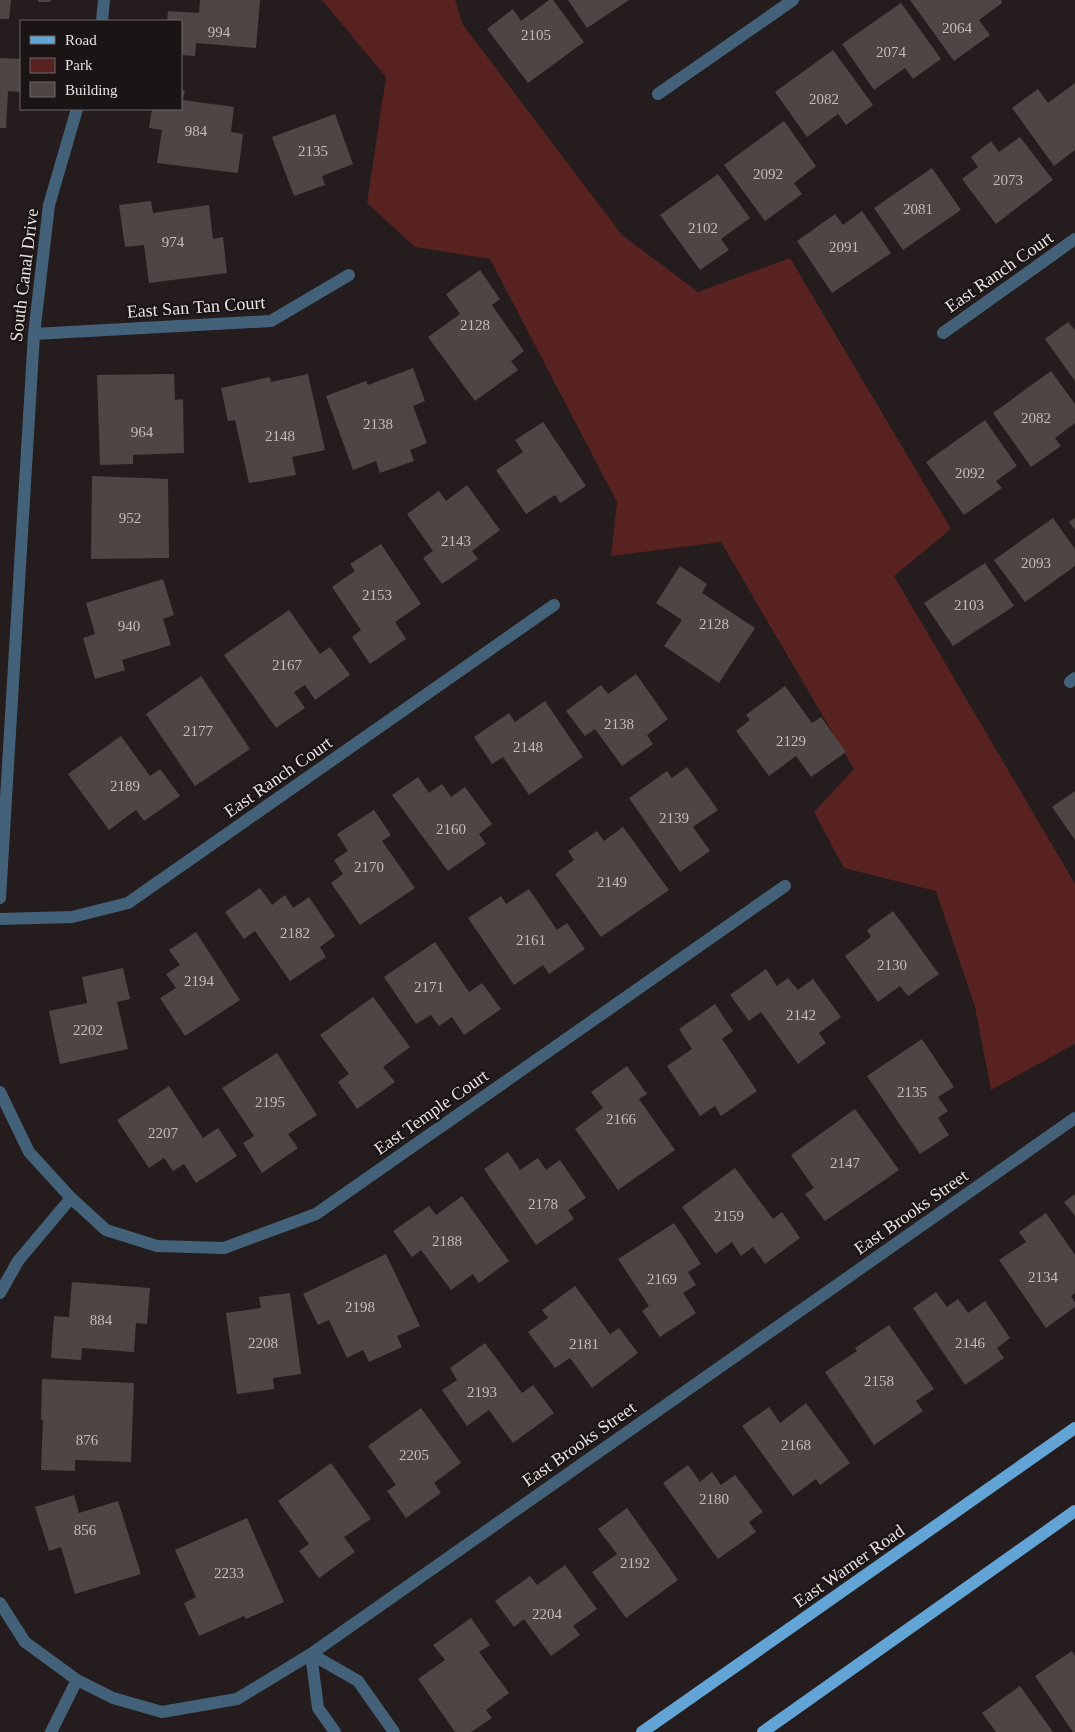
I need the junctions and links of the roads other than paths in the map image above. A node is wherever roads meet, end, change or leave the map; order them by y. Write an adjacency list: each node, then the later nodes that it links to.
1 (104, 0): 3 (street)
2 (792, 0): 4 (street)
3 (102, 20)
4 (658, 94)
5 (77, 110): 9 (street, South Canal Drive)
6 (1075, 240): 8 (street, East Ranch Court)
7 (349, 275): 9 (street, East San Tan Court)
8 (943, 332)
9 (34, 334): 12 (street, South Canal Drive)
10 (554, 605): 13 (street, East Ranch Court)
11 (785, 886): 16 (street, East Temple Court)
12 (0, 898)
13 (0, 919)
14 (0, 1092): 16 (street)
15 (1075, 1118): 21 (street, East Brooks Street)
16 (70, 1198): 17 (street)
17 (0, 1293)
18 (1075, 1428): 26 (main road, East Warner Road)
19 (1075, 1511): 27 (main road)
20 (0, 1603): 22 (street)
21 (311, 1654): 22 (street, East Brooks Street); 24 (street); 25 (street)
22 (77, 1680): 23 (street)
23 (51, 1732)
24 (335, 1732)
25 (394, 1732)
26 (642, 1732)
27 (763, 1732)

